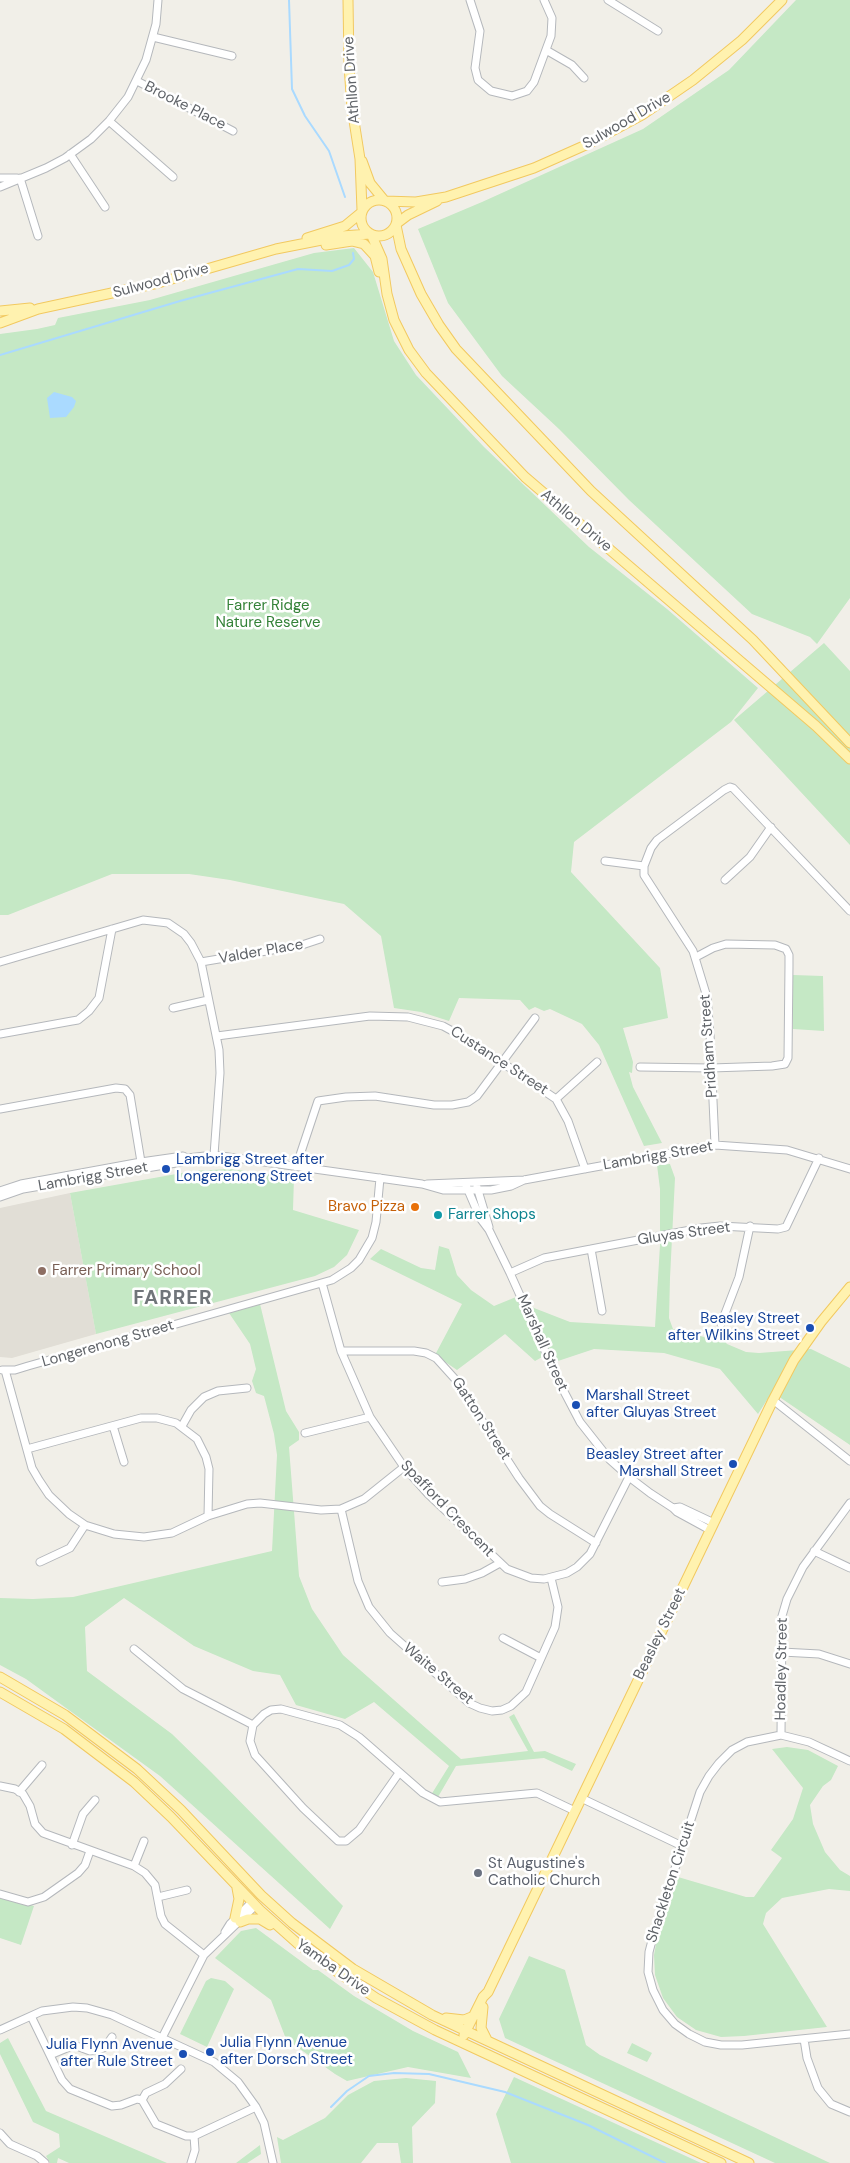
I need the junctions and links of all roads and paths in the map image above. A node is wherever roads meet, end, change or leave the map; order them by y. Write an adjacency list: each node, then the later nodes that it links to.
1 (348, 0): 16 (main road, Athllon Drive)
2 (470, 0): 9 (street)
3 (544, 0): 9 (street)
4 (608, 0): 7 (street)
5 (782, 0): 21 (main road, Sulwood Drive)
6 (158, 3): 8 (street)
7 (658, 30)
8 (153, 37): 10 (street); 12 (street)
9 (546, 50): 11 (street)
10 (232, 56)
11 (584, 78)
12 (137, 81): 13 (street); 14 (street, Brooke Place)
13 (109, 121): 15 (street); 17 (street)
14 (233, 131)
15 (70, 154): 19 (street); 23 (street)
16 (360, 159): 22 (main road, Athllon Drive); 24 (main road, Athllon Drive)
17 (173, 177)
18 (0, 178): 19 (street)
19 (20, 178): 20 (street); 27 (street)
20 (0, 187)
21 (446, 197): 22 (main road, Sulwood Drive); 25 (main road, Sulwood Drive)
22 (384, 201): 24 (main road); 25 (main road)
23 (105, 207)
24 (362, 211): 26 (main road); 29 (main road, Sulwood Drive)
25 (396, 225): 26 (main road); 34 (main road, Athllon Drive)
26 (371, 234): 28 (main road, Sulwood Drive); 30 (main road, Athllon Drive)
27 (38, 236)
28 (293, 246): 29 (main road, Sulwood Drive); 30 (main road)
29 (284, 247): 31 (main road, Sulwood Drive)
30 (385, 283): 35 (main road, Athllon Drive)
31 (38, 309): 32 (main road, Sulwood Drive); 33 (main road, Sulwood Drive)
32 (0, 311)
33 (0, 323)
34 (850, 743)
35 (850, 759)
36 (772, 826): 38 (street); 39 (street); 40 (street)
37 (605, 861): 38 (street)
38 (644, 866): 43 (street, Pridham Street)
39 (725, 880)
40 (850, 911)
41 (112, 929): 44 (street); 45 (street); 49 (street)
42 (320, 939): 45 (street, Valder Place)
43 (696, 957): 54 (street, Pridham Street); 54 (street)
44 (0, 962)
45 (201, 962): 46 (street)
46 (208, 1000): 47 (street); 50 (street)
47 (174, 1008)
48 (535, 1018): 51 (street)
49 (0, 1034)
50 (217, 1036): 51 (street, Custance Street); 58 (street)
51 (502, 1062): 55 (street, Custance Street); 61 (street)
52 (597, 1062): 55 (street)
53 (640, 1067): 54 (street)
54 (712, 1068): 57 (street, Pridham Street)
55 (556, 1099): 62 (street, Custance Street)
56 (0, 1109): 60 (street)
57 (715, 1145): 59 (street, Lambrigg Street); 62 (street, Lambrigg Street)
58 (214, 1155): 60 (street, Lambrigg Street); 61 (street, Lambrigg Street)
59 (819, 1158): 63 (street, Lambrigg Street); 71 (street, Gluyas Street)
60 (141, 1165): 68 (street, Lambrigg Street); 70 (street, Lambrigg Street)
61 (296, 1167): 64 (street, Lambrigg Street)
62 (585, 1169): 67 (street, Lambrigg Street)
63 (850, 1169)
64 (380, 1178): 66 (street, Lambrigg Street); 75 (street, Longerenong Street)
65 (465, 1183): 66 (street, Lambrigg Street); 67 (street, Lambrigg Street); 69 (street, Marshall Street)
66 (422, 1184): 69 (street, Lambrigg Street)
67 (477, 1187): 69 (street, Lambrigg Street); 72 (street, Marshall Street)
68 (0, 1191)
69 (468, 1191): 72 (street, Marshall Street)
70 (0, 1197)
71 (750, 1226): 73 (street, Gluyas Street); 78 (street)
72 (489, 1230): 74 (street, Marshall Street)
73 (591, 1249): 74 (street, Gluyas Street); 77 (street)
74 (510, 1273): 91 (street, Marshall Street)
75 (322, 1283): 79 (street, Spafford Crescent); 80 (street, Longerenong Street)
76 (850, 1287): 82 (main road, Beasley Street)
77 (602, 1311)
78 (721, 1324)
79 (341, 1351): 83 (street, Spafford Crescent); 97 (street, Gatton Street)
80 (2, 1370): 87 (street)
81 (247, 1388): 85 (street)
82 (773, 1400): 88 (street); 96 (main road, Beasley Street)
83 (370, 1418): 86 (street); 90 (street, Spafford Crescent)
84 (113, 1426): 85 (street); 87 (street); 89 (street)
85 (182, 1426): 94 (street)
86 (305, 1433)
87 (27, 1449): 95 (street)
88 (850, 1460)
89 (124, 1462)
90 (404, 1467): 93 (street); 100 (street, Spafford Crescent)
91 (629, 1477): 96 (street, Marshall Street); 97 (street, Spafford Crescent)
92 (850, 1502): 98 (street, Hoadley Street)
93 (341, 1509): 94 (street); 107 (street, Waite Street)
94 (208, 1516): 95 (street)
95 (85, 1525): 99 (street)
96 (712, 1526): 118 (main road, Beasley Street)
97 (596, 1543): 102 (street, Spafford Crescent)
98 (814, 1551): 101 (street); 106 (street, Hoadley Street)
99 (40, 1562)
100 (500, 1563): 102 (street, Spafford Crescent); 103 (street)
101 (850, 1568)
102 (551, 1578): 107 (street, Waite Street)
103 (442, 1582)
104 (503, 1638): 107 (street)
105 (134, 1649): 111 (street)
106 (782, 1652): 108 (street); 112 (street, Hoadley Street)
107 (541, 1658)
108 (850, 1664)
109 (0, 1677): 129 (main road, Yamba Drive)
110 (0, 1692): 126 (main road, Yamba Drive)
111 (253, 1725): 115 (street); 115 (street)
112 (781, 1735): 113 (street, Shackleton Circuit); 123 (street, Shackleton Circuit)
113 (850, 1762)
114 (42, 1765): 117 (street)
115 (399, 1773): 120 (street)
116 (0, 1786): 117 (street)
117 (20, 1792): 122 (street)
118 (581, 1798): 120 (main road, Beasley Street); 123 (street)
119 (95, 1800): 122 (street)
120 (575, 1811): 135 (main road, Beasley Street)
121 (144, 1841): 125 (street)
122 (72, 1845): 124 (street)
123 (682, 1846): 145 (street, Shackleton Circuit)
124 (90, 1851): 125 (street); 128 (street)
125 (134, 1866): 130 (street)
126 (237, 1888): 131 (main road, Yamba Drive); 132 (main road)
127 (187, 1890): 130 (street)
128 (0, 1894)
129 (262, 1895): 131 (main road); 137 (main road, Yamba Drive)
130 (158, 1897): 134 (street)
131 (254, 1904): 132 (street); 133 (main road, Yamba Drive)
132 (238, 1920): 133 (main road); 134 (street)
133 (286, 1934): 147 (main road, Yamba Drive)
134 (203, 1957): 144 (street)
135 (488, 1992): 136 (main road, Beasley Street); 139 (main road, Beasley Street)
136 (483, 2007): 141 (main road, Beasley Street); 146 (main road)
137 (432, 2015): 139 (main road); 141 (main road, Yamba Drive)
138 (30, 2016): 140 (street); 144 (street); 148 (street)
139 (474, 2016): 141 (main road, Beasley Street)
140 (0, 2030)
141 (468, 2032): 146 (main road); 147 (main road)
142 (850, 2034): 145 (street, Shackleton Circuit)
143 (112, 2036): 148 (street)
144 (164, 2038): 151 (street)
145 (804, 2039): 152 (street)
146 (487, 2041): 159 (main road)
147 (463, 2043): 158 (main road, Yamba Drive)
148 (50, 2055): 150 (street)
149 (181, 2069): 150 (street)
150 (142, 2100): 154 (street)
151 (256, 2107): 154 (street); 155 (street)
152 (850, 2112)
153 (0, 2133): 156 (street)
154 (194, 2136): 157 (street)
155 (273, 2161)
156 (46, 2163)
157 (191, 2163)
158 (720, 2163)
159 (749, 2163)

